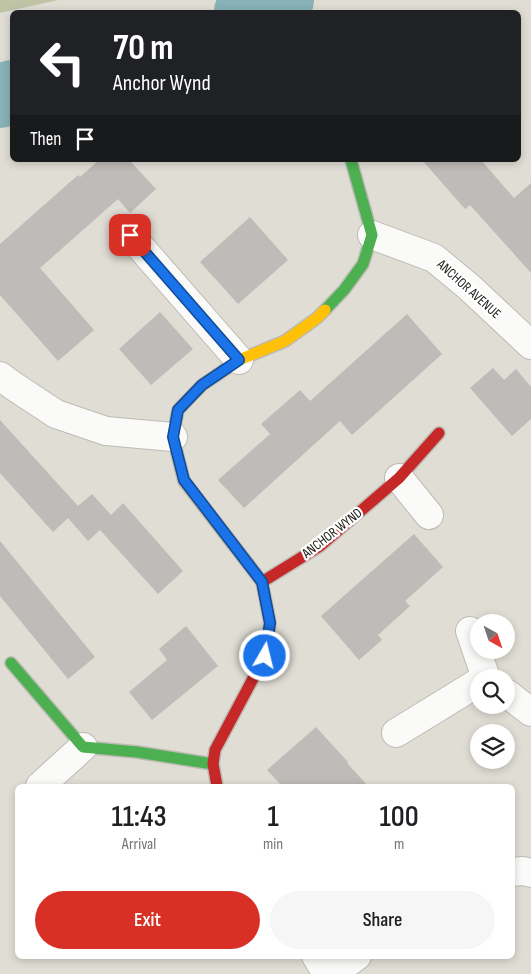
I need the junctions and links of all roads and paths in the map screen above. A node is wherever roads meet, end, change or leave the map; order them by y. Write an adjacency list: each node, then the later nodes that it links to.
1 (352, 162): 3 (street)
2 (130, 235): 5 (street)
3 (372, 235): 4 (street, ANCHOR AVENUE); 5 (street)
4 (531, 346)
5 (239, 360): 8 (street)
6 (0, 376): 8 (street)
7 (439, 433): 9 (street, ANCHOR WYND)
8 (173, 437): 11 (street)
9 (398, 478): 10 (street); 11 (street, ANCHOR WYND)
10 (429, 516)
11 (262, 582): 18 (street)
12 (11, 663): 17 (street)
13 (470, 688): 16 (street)
14 (515, 700): 15 (street)
15 (531, 712)
16 (396, 733)
17 (83, 747): 18 (street); 19 (street)
18 (213, 764): 20 (street)
19 (42, 784)
20 (217, 784)
21 (515, 872): 22 (street)
22 (531, 873)
23 (318, 959): 25 (street)
24 (353, 959): 26 (street)
25 (328, 974)
26 (332, 974)

